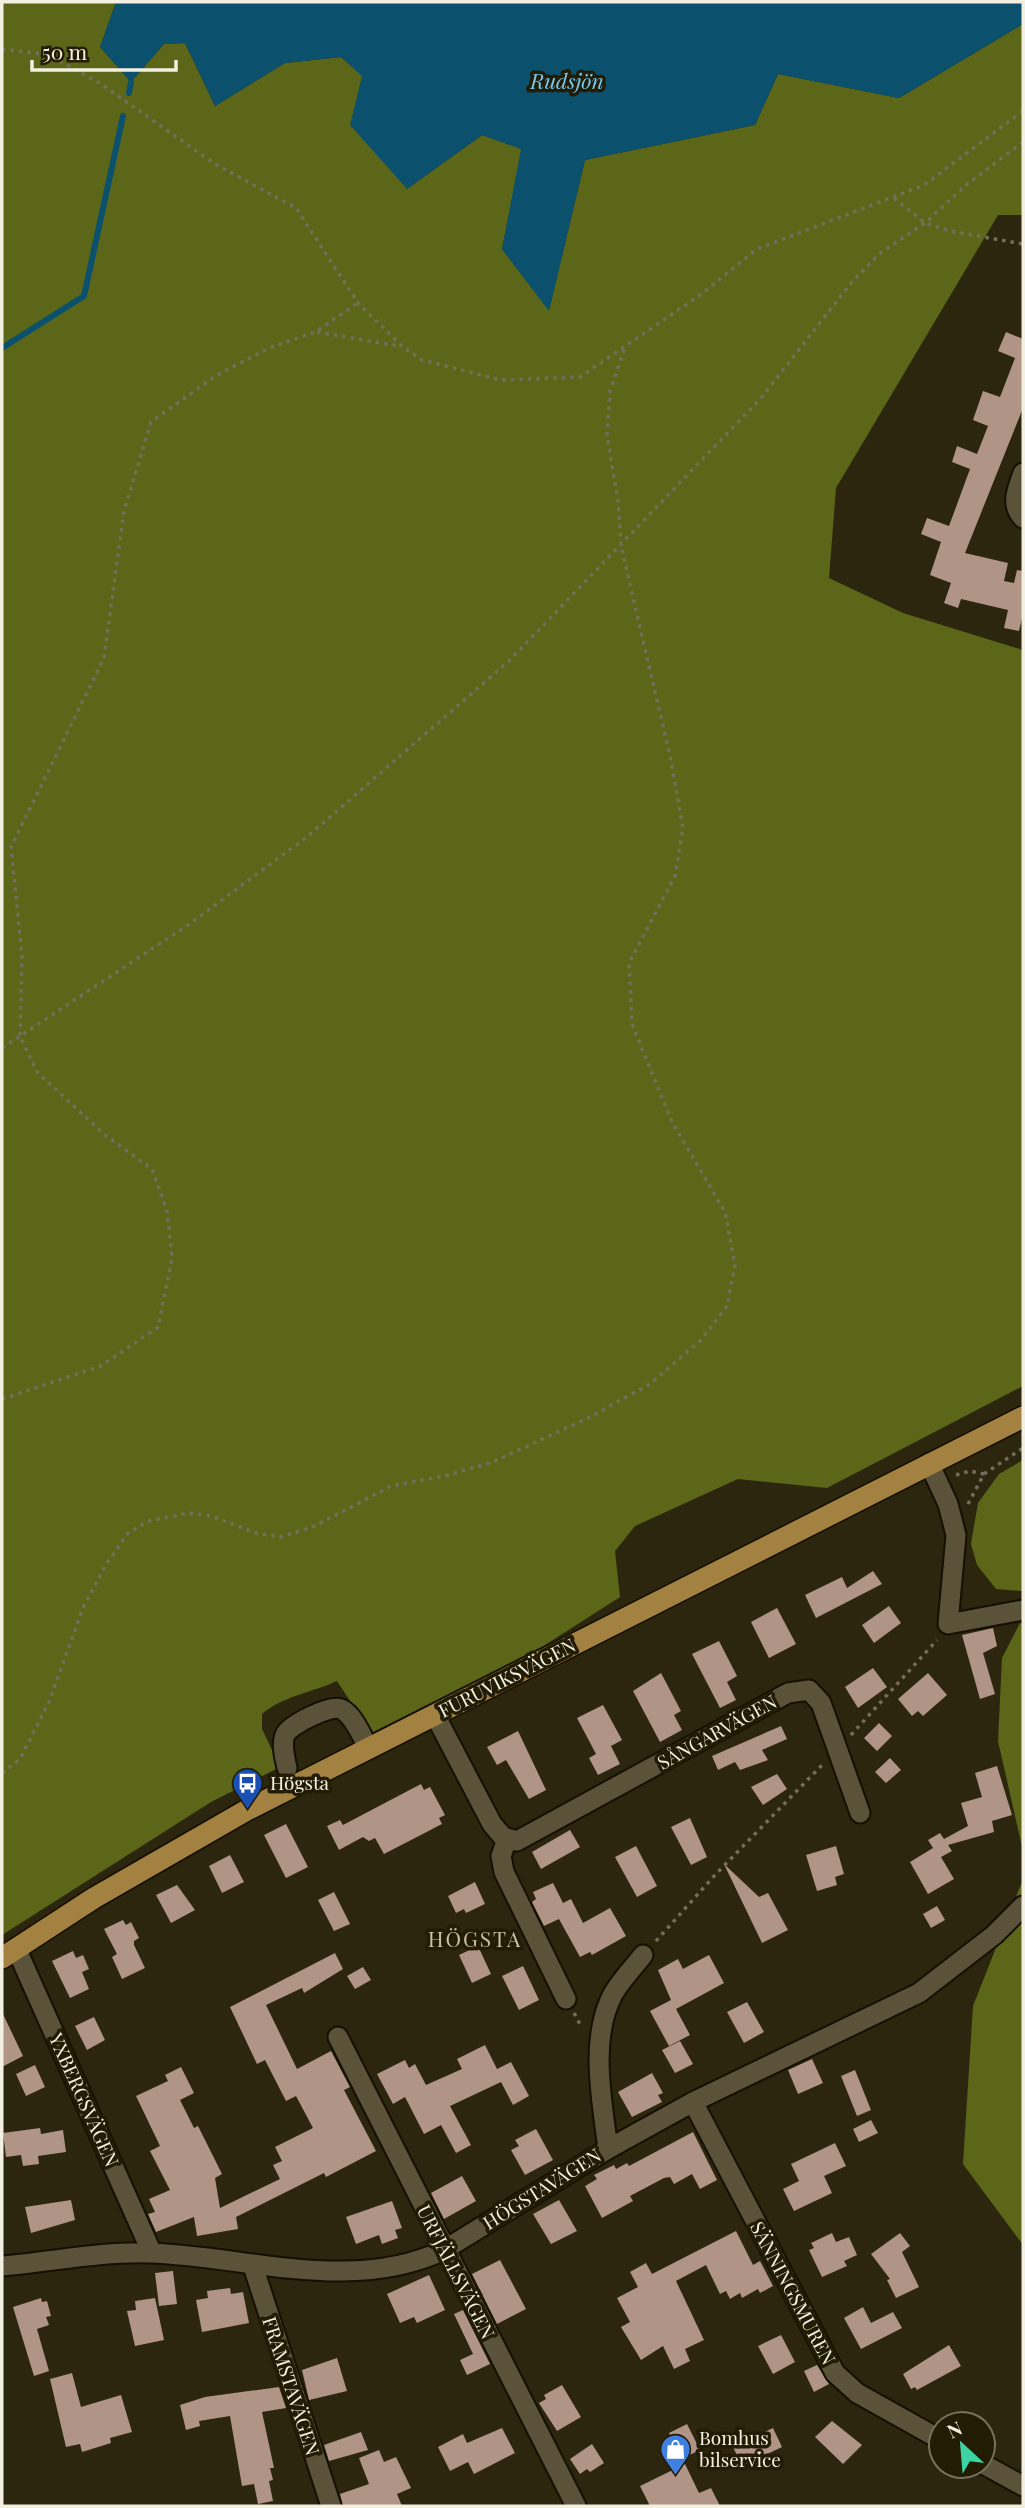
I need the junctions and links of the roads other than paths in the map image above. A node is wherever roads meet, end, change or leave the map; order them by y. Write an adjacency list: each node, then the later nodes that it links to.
1 (1023, 473): 2 (street)
2 (1023, 518)
3 (1023, 1417): 4 (main road, FURUVIKSVÄGEN)
4 (933, 1472): 5 (street); 6 (main road, FURUVIKSVÄGEN)
5 (1023, 1610)
6 (435, 1715): 7 (main road, FURUVIKSVÄGEN); 10 (street)
7 (369, 1749): 8 (street); 12 (main road, FURUVIKSVÄGEN)
8 (287, 1768)
9 (860, 1813): 10 (street, SÅNGARVÄGEN)
10 (507, 1839): 14 (street)
11 (1023, 1906): 16 (street, HÖGSTAVÄGEN)
12 (9, 1953): 19 (street, YXBERGSVÄGEN)
13 (643, 1955): 17 (street)
14 (566, 1999)
15 (338, 2037): 18 (street, URFJÄLLSVÄGEN)
16 (693, 2102): 17 (street, HÖGSTAVÄGEN); 22 (street, SÄNNINGSMUREN)
17 (608, 2148): 18 (street, HÖGSTAVÄGEN)
18 (444, 2250): 21 (street, HÖGSTAVÄGEN); 26 (street, URFJÄLLSVÄGEN)
19 (152, 2253): 20 (street, HÖGSTAVÄGEN); 21 (street, HÖGSTAVÄGEN)
20 (2, 2266)
21 (253, 2266): 25 (street, FRAMSTAVÄGEN)
22 (927, 2432)
23 (997, 2472): 24 (street)
24 (1023, 2486)
25 (331, 2506)
26 (576, 2506)

